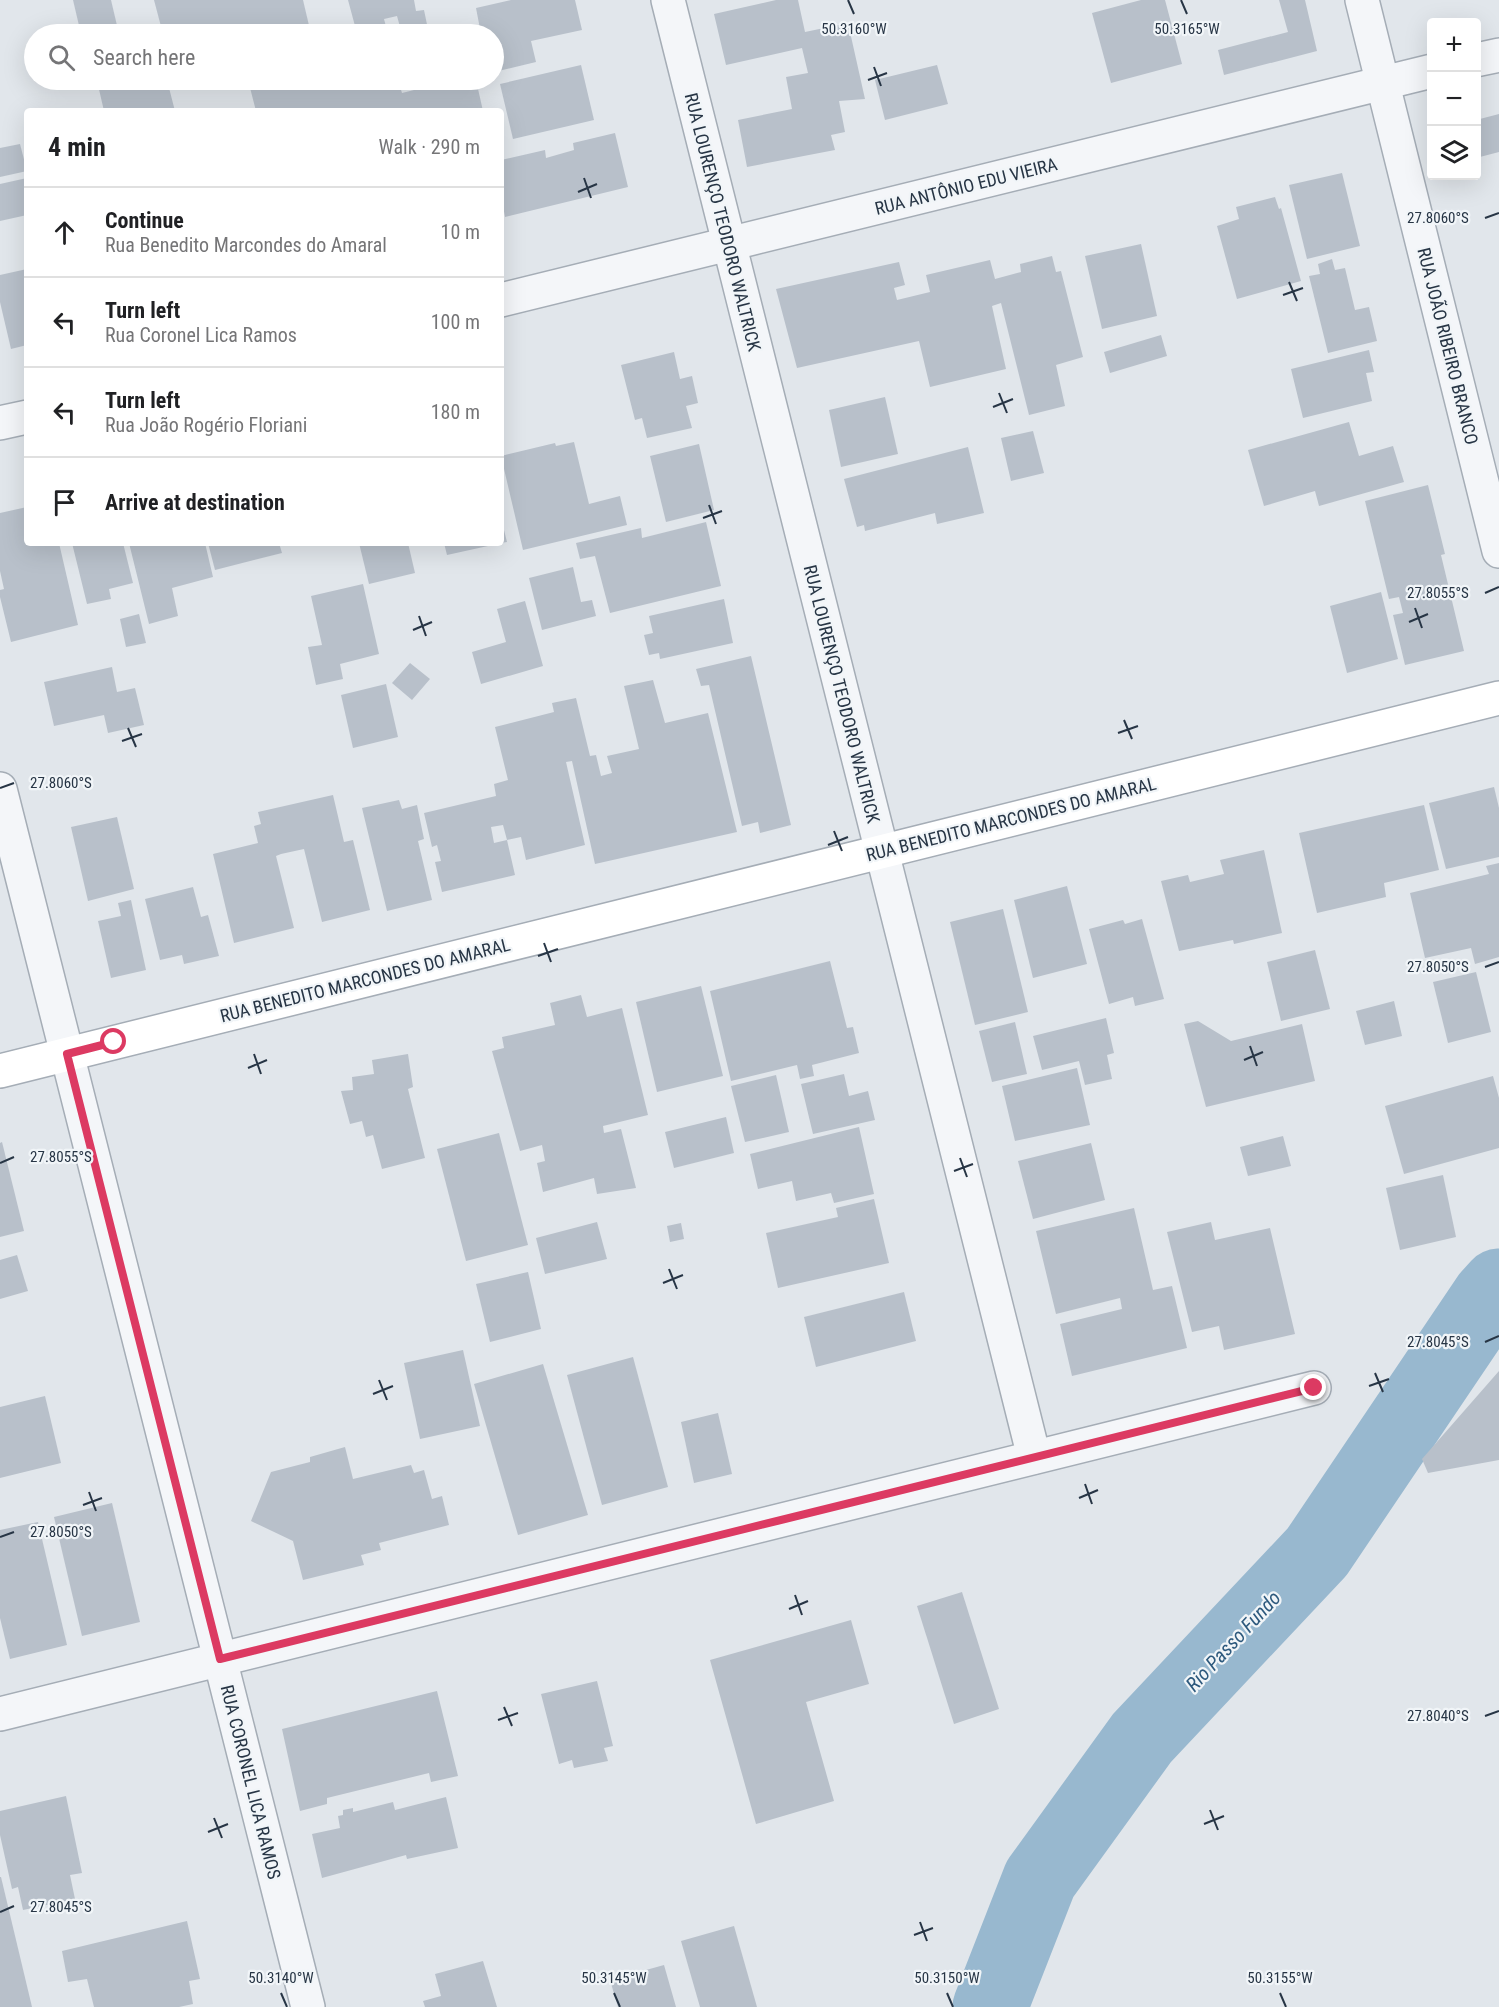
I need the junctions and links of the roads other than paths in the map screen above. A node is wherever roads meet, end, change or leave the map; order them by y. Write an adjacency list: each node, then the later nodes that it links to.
1 (668, 0): 7 (street, RUA LOURENÇO TEODORO WALTRICK)
2 (1362, 0): 6 (street, RUA JOÃO RIBEIRO BRANCO)
3 (1499, 55): 4 (street)
4 (1481, 59)
5 (1427, 72): 6 (street, RUA ANTÔNIO EDU VIEIRA)
6 (1383, 83): 7 (street, RUA ANTÔNIO EDU VIEIRA); 11 (street, RUA JOÃO RIBEIRO BRANCO)
7 (729, 244): 8 (street, RUA ANTÔNIO EDU VIEIRA); 14 (street, RUA LOURENÇO TEODORO WALTRICK)
8 (504, 299)
9 (24, 418): 10 (street)
10 (0, 423)
11 (1499, 551)
12 (1499, 698): 14 (main road, RUA BENEDITO MARCONDES DO AMARAL)
13 (0, 789): 15 (street, RUA CORONEL LICA RAMOS)
14 (882, 851): 15 (main road, RUA BENEDITO MARCONDES DO AMARAL); 18 (street, RUA LOURENÇO TEODORO WALTRICK)
15 (67, 1054): 16 (main road, RUA BENEDITO MARCONDES DO AMARAL); 19 (street, RUA CORONEL LICA RAMOS)
16 (0, 1071)
17 (1314, 1388): 18 (street)
18 (1034, 1457): 19 (street)
19 (220, 1659): 20 (street); 21 (street, RUA CORONEL LICA RAMOS)
20 (0, 1714)
21 (308, 2007)

